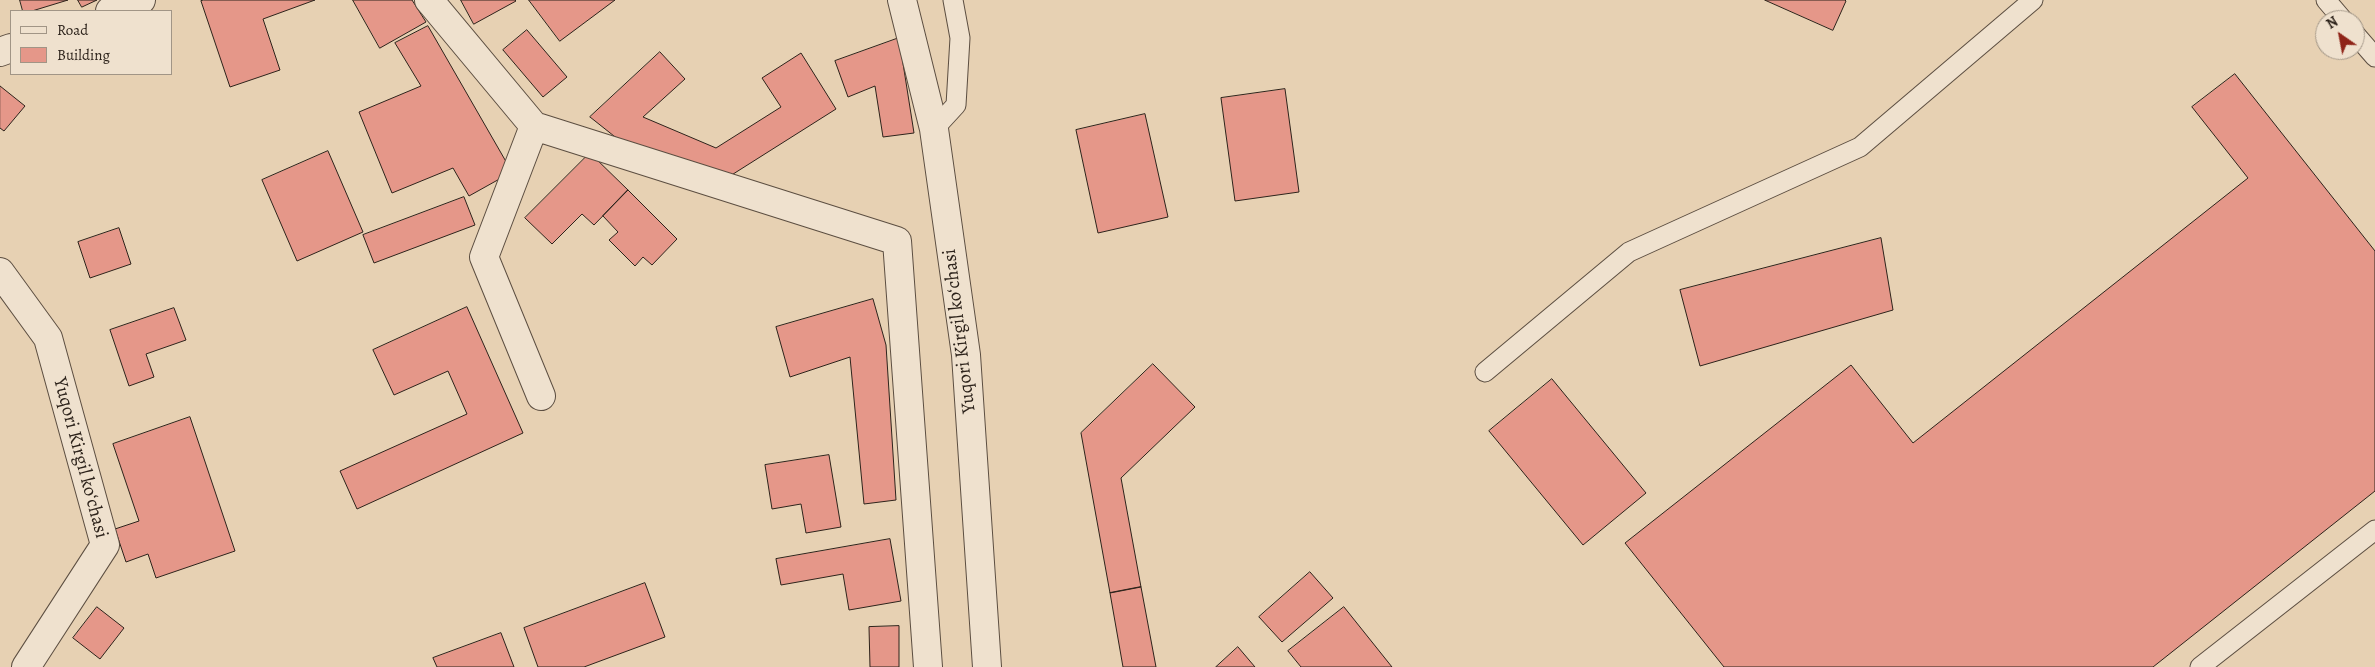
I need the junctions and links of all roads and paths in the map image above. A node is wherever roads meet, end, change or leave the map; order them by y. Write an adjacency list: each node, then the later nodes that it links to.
1 (141, 0): 7 (street)
2 (429, 0): 11 (street)
3 (902, 0): 12 (street, Yuqori Kirgil koʻchasi)
4 (953, 0): 12 (lane)
5 (2034, 0): 15 (lane)
6 (2326, 0): 8 (lane)
7 (113, 10)
8 (2334, 10)
9 (2365, 46): 10 (lane)
10 (2375, 57)
11 (534, 126): 16 (street); 19 (street)
12 (934, 129): 20 (street, Yuqori Kirgil koʻchasi)
13 (0, 272): 14 (street, Yuqori Kirgil koʻchasi)
14 (8, 303): 18 (street, Yuqori Kirgil koʻchasi)
15 (1486, 372)
16 (541, 396)
17 (2375, 530): 21 (lane)
18 (26, 667)
19 (928, 667)
20 (987, 667)
21 (2200, 667)

